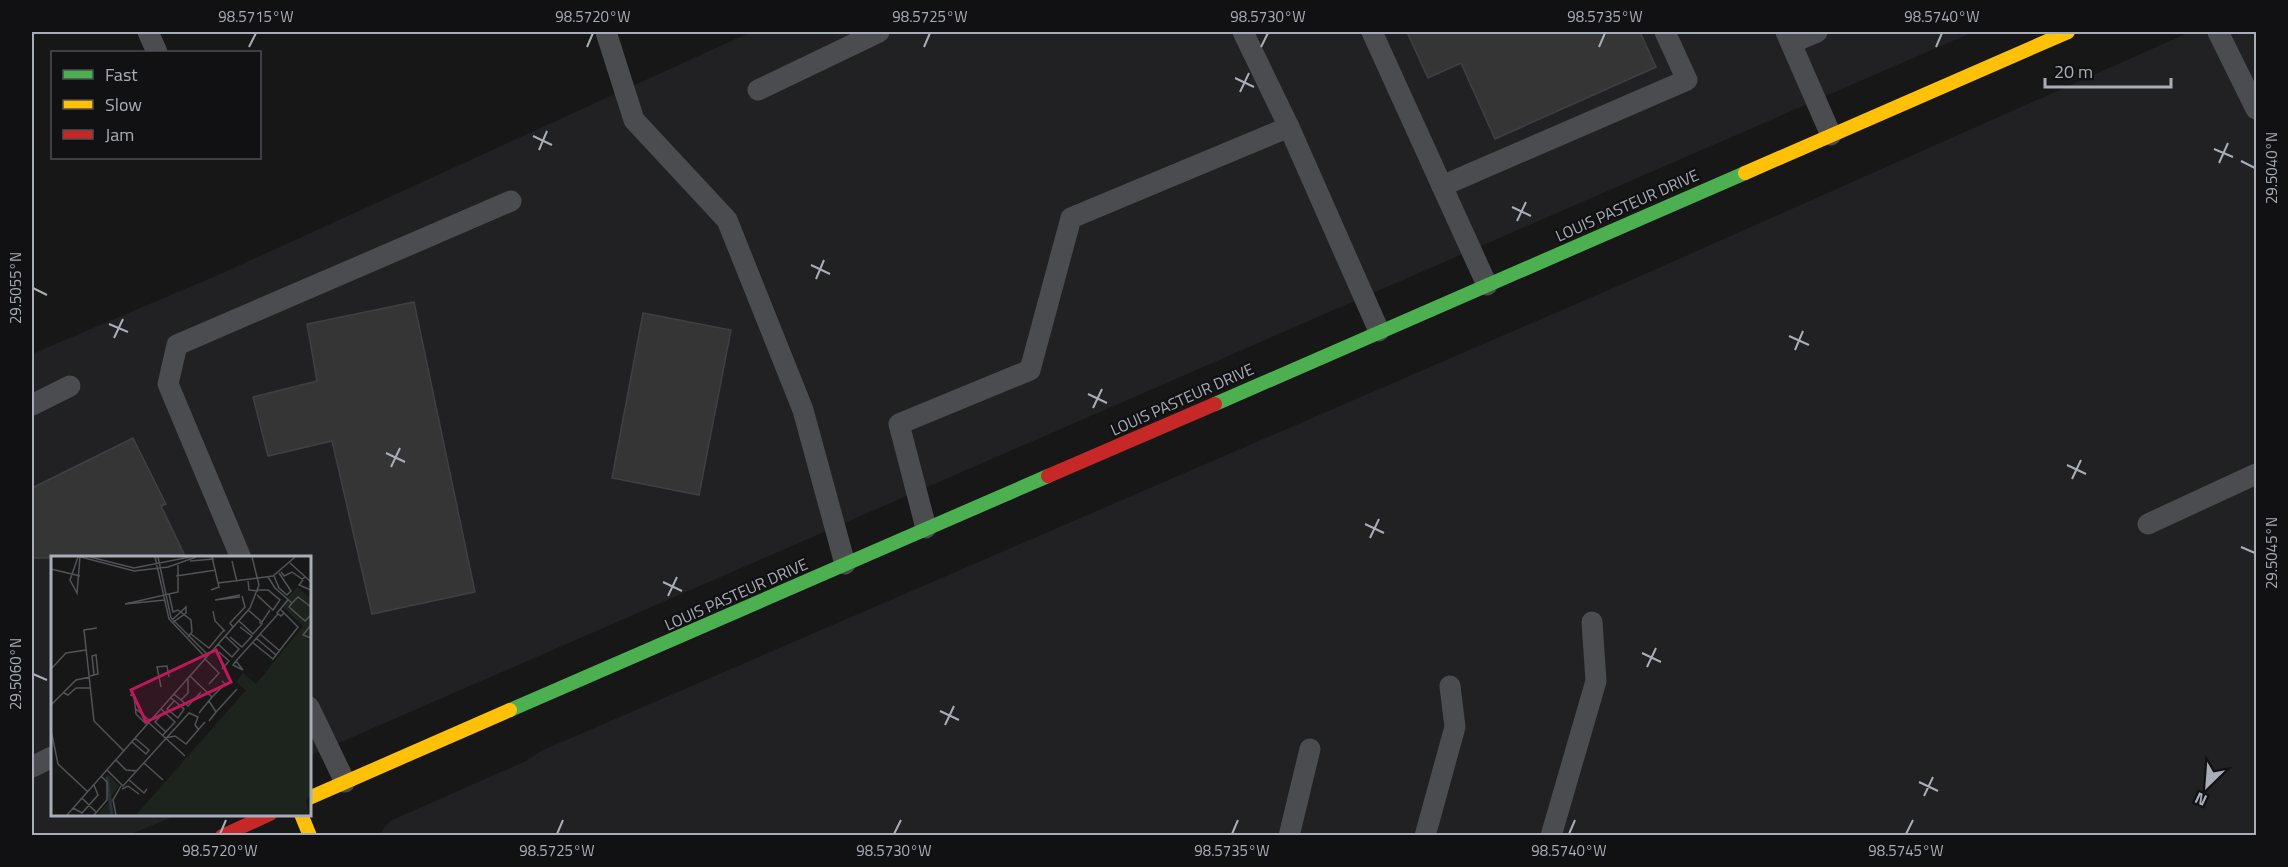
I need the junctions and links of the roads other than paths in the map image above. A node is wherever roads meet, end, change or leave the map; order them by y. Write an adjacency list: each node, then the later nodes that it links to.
1 (148, 32): 11 (lane)
2 (606, 32): 26 (lane)
3 (879, 32): 12 (lane)
4 (1243, 32): 14 (lane)
5 (1372, 32): 16 (lane)
6 (1665, 32): 16 (lane)
7 (1816, 32): 10 (lane)
8 (2068, 32): 15 (street, LOUIS PASTEUR DRIVE)
9 (2217, 32): 13 (lane)
10 (1788, 37): 15 (lane)
11 (157, 51)
12 (758, 90)
13 (2256, 109)
14 (1289, 127): 19 (lane); 24 (lane)
15 (1831, 135): 18 (street, LOUIS PASTEUR DRIVE)
16 (1442, 186): 18 (lane)
17 (511, 201): 25 (lane)
18 (1487, 285): 19 (street, LOUIS PASTEUR DRIVE)
19 (1379, 331): 24 (street, LOUIS PASTEUR DRIVE)
20 (70, 386): 21 (lane)
21 (32, 405)
22 (2256, 474): 23 (lane)
23 (2148, 524)
24 (926, 528): 26 (street, LOUIS PASTEUR DRIVE)
25 (240, 556)
26 (846, 564): 33 (street, LOUIS PASTEUR DRIVE)
27 (1592, 622): 41 (lane)
28 (1450, 686): 40 (lane)
29 (310, 709): 33 (lane)
30 (1310, 749): 39 (lane)
31 (51, 757): 32 (lane)
32 (32, 766)
33 (345, 782): 34 (street, LOUIS PASTEUR DRIVE)
34 (310, 798)
35 (266, 816): 37 (street)
36 (302, 816): 38 (street)
37 (229, 834)
38 (310, 836)
39 (1289, 836)
40 (1425, 836)
41 (1551, 836)

